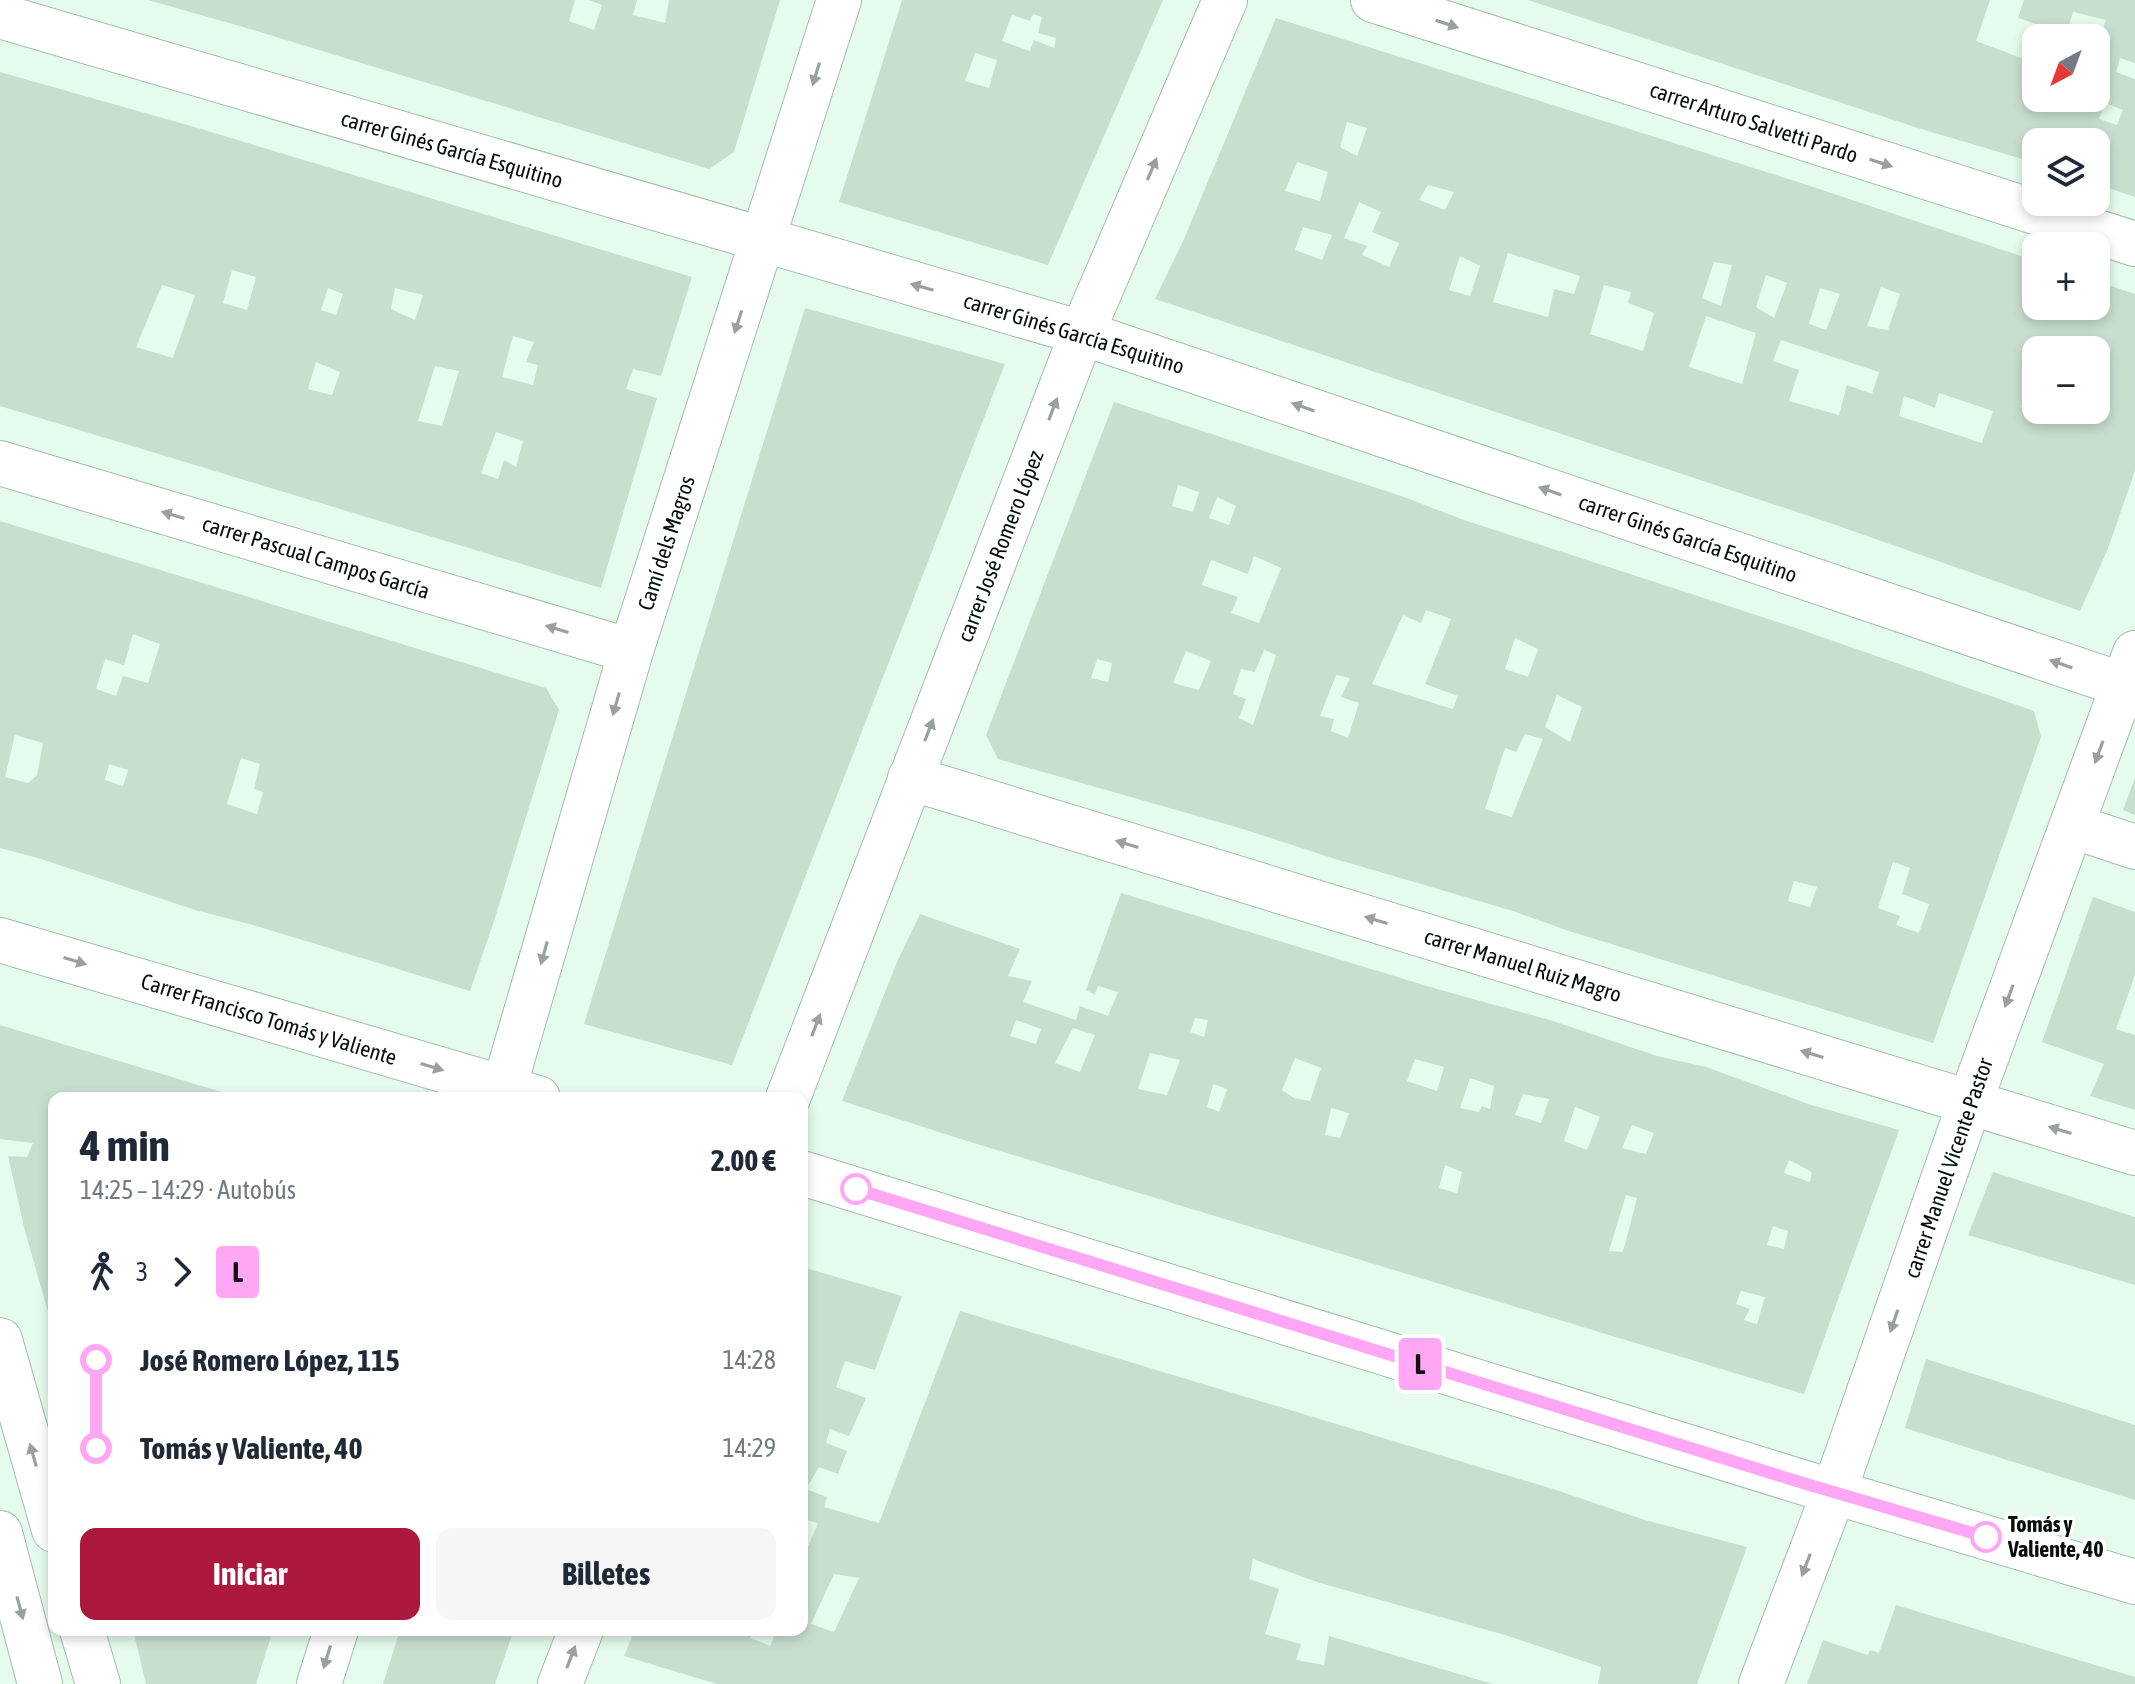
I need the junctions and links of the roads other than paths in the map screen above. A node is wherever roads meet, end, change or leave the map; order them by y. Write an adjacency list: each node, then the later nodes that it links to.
1 (839, 0): 5 (street, Camí dels Magros, one-way to 5)
2 (1225, 0): 7 (street, carrer José Romero López, one-way to 2)
3 (1373, 0): 6 (street, carrer Arturo Salvetti Pardo, one-way to 6)
4 (0, 16): 5 (street, carrer Ginés García Esquitino)
5 (764, 241): 7 (street, carrer Ginés García Esquitino, one-way to 5); 9 (street, Camí dels Magros, one-way to 9)
6 (2135, 244)
7 (1082, 333): 10 (street, carrer Ginés García Esquitino, one-way to 7); 11 (street, carrer José Romero López, one-way to 7)
8 (0, 463): 9 (street, carrer Pascual Campos García, one-way to 8)
9 (631, 651): 16 (street, Camí dels Magros, one-way to 16)
10 (2131, 675): 12 (street, carrer Manuel Vicente Pastor, one-way to 12)
11 (910, 778): 17 (street, carrer José Romero López, one-way to 11); 18 (street, carrer Manuel Ruiz Magro, one-way to 11)
12 (2072, 826): 13 (street); 18 (street, carrer Manuel Vicente Pastor, one-way to 18)
13 (2135, 847)
14 (0, 940): 15 (street, Carrer Francisco Tomás y Valiente, one-way to 15)
15 (504, 1092)
16 (515, 1092)
17 (790, 1092)
18 (1970, 1102): 19 (street, carrer Manuel Ruiz Magro, one-way to 18); 22 (street, carrer Manuel Vicente Pastor, one-way to 22)
19 (2135, 1153)
20 (808, 1175): 22 (street)
21 (0, 1340): 23 (street, one-way to 21)
22 (1834, 1492): 25 (street); 33 (street, carrer Manuel Vicente Pastor, one-way to 33)
23 (48, 1509)
24 (0, 1533): 29 (street, one-way to 29)
25 (2135, 1582)
26 (84, 1636): 30 (street)
27 (334, 1636): 31 (street, one-way to 31)
28 (579, 1636): 32 (street, one-way to 28)
29 (40, 1684)
30 (98, 1684)
31 (319, 1684)
32 (560, 1684)
33 (1761, 1684)

